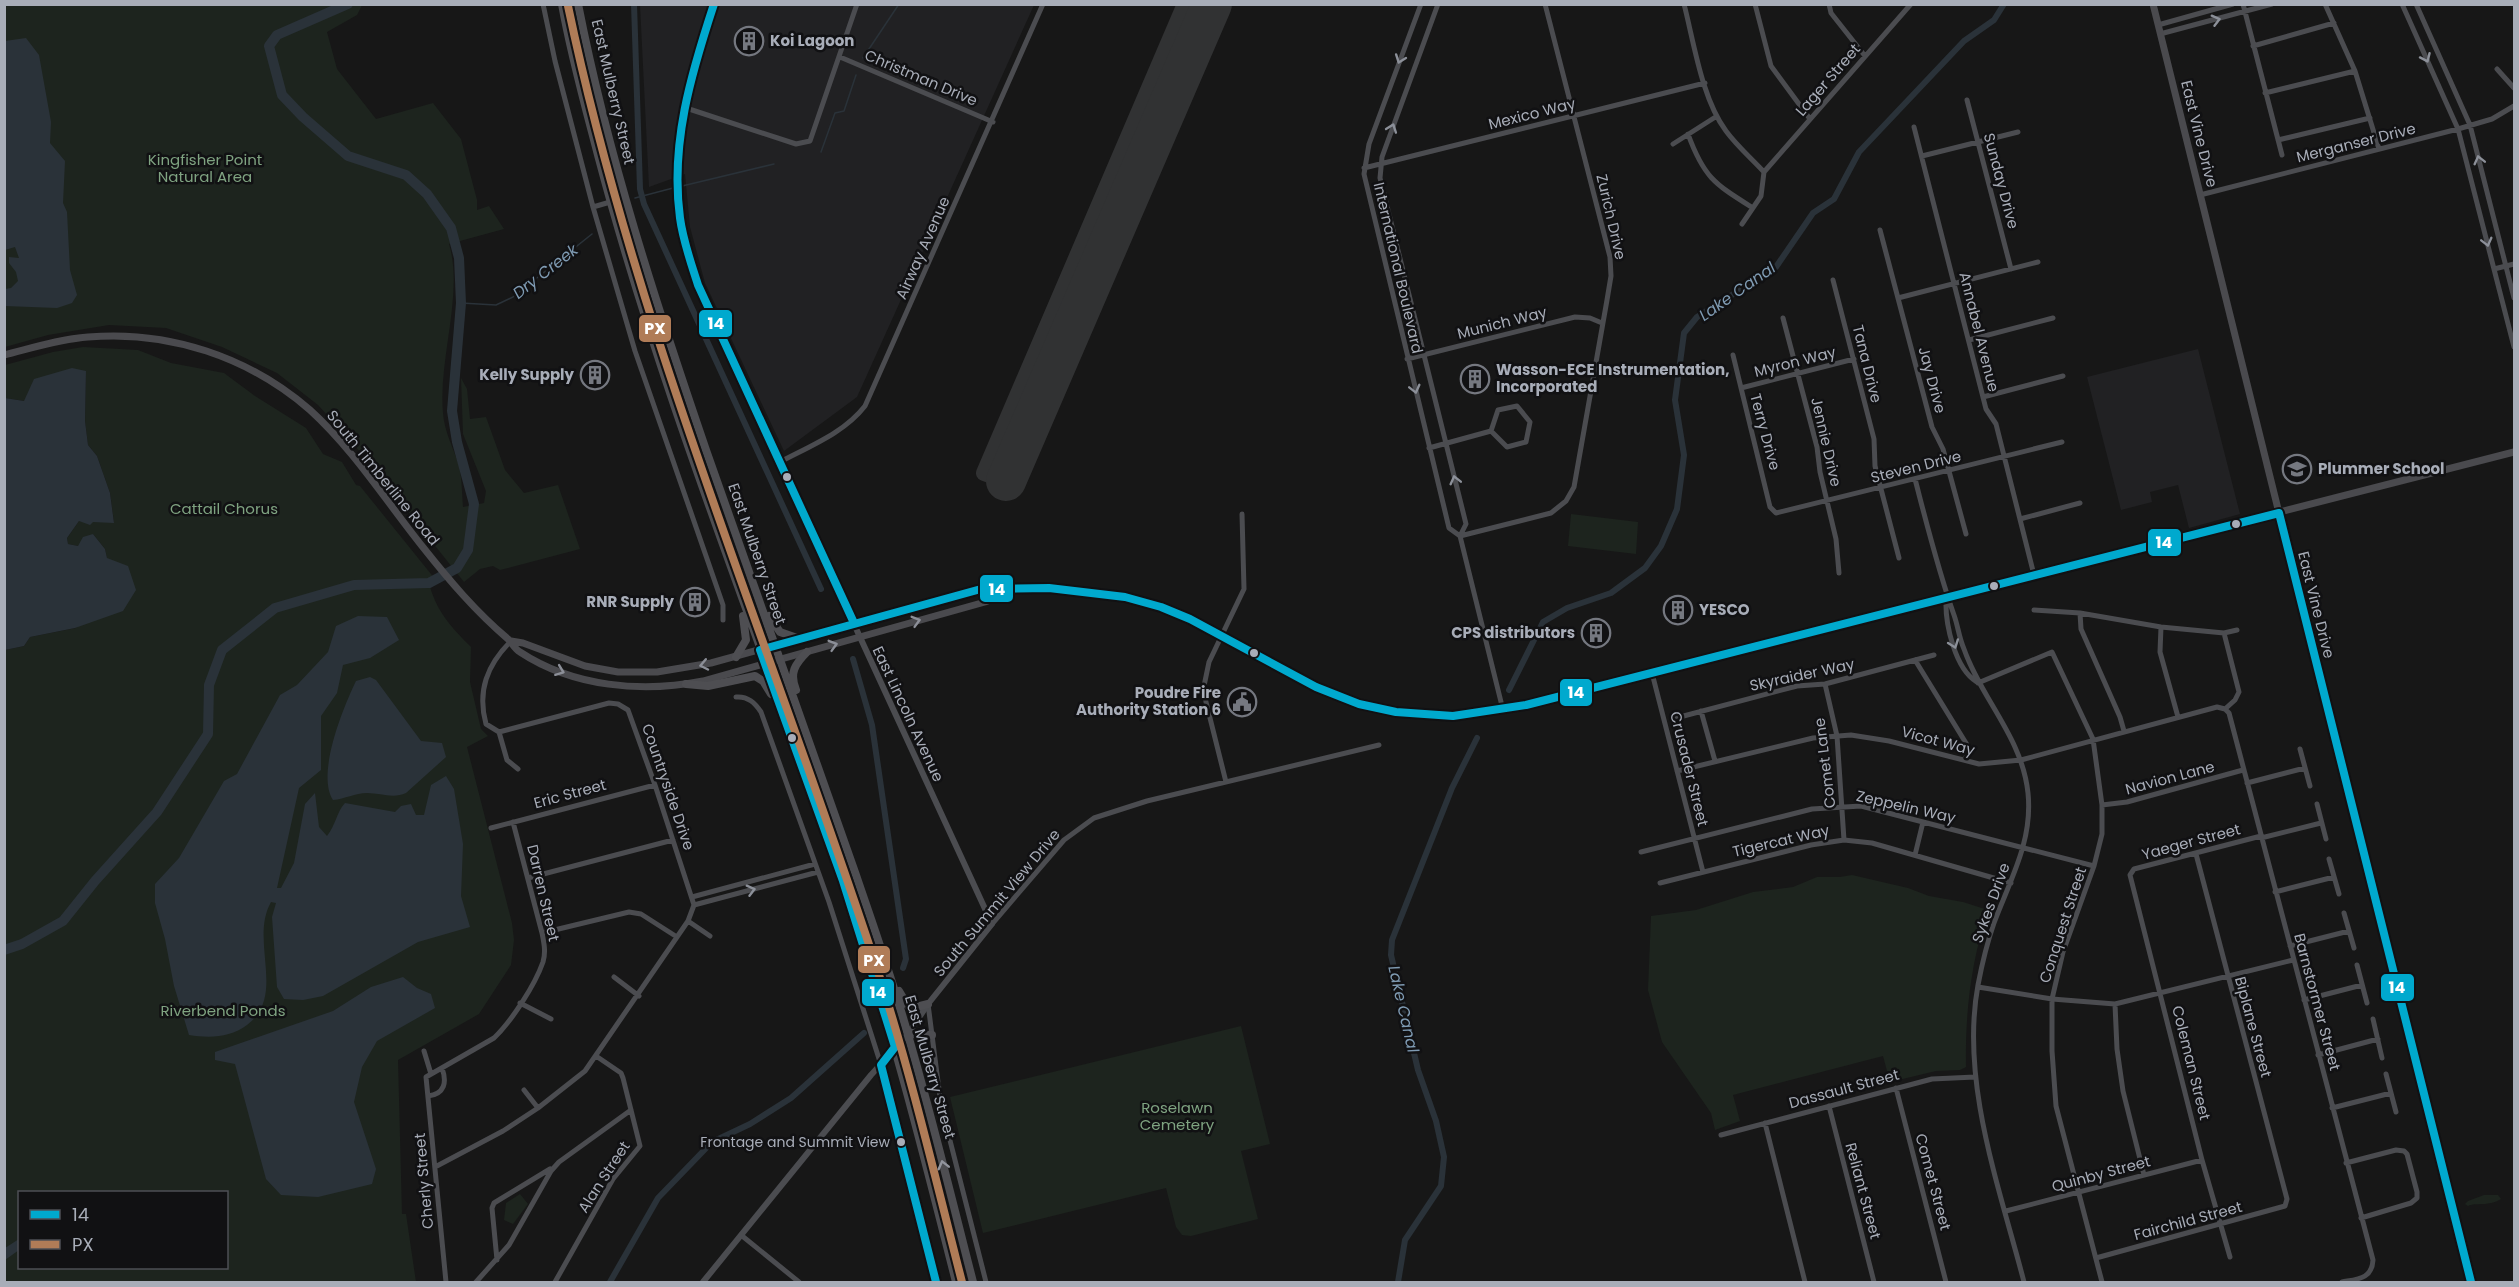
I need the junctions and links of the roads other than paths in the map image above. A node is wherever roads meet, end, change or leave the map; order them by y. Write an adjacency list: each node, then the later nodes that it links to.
1 (543, 4): 58 (street)
2 (562, 4): 57 (highway, East Mulberry Street)
3 (578, 4): 56 (highway, East Mulberry Street)
4 (714, 4): 34 (street, East Lincoln Avenue)
5 (857, 4): 27 (street)
6 (1043, 4): 40 (street, Airway Avenue)
7 (1420, 4): 53 (street, International Boulevard, one-way to 53)
8 (1438, 4): 52 (street, International Boulevard, one-way to 8)
9 (1545, 4): 36 (street, Zurich Drive)
10 (1684, 4): 30 (street)
11 (1755, 4): 39 (street)
12 (1829, 4): 26 (street)
13 (1911, 4): 26 (street, Lager Street)
14 (2153, 4): 23 (main road, East Vine Drive)
15 (2233, 4): 23 (street)
16 (2243, 4): 21 (street)
17 (2272, 4): 21 (street)
18 (2325, 4): 22 (street)
19 (2402, 4): 43 (street, one-way to 43)
20 (2416, 4): 41 (street)
21 (2245, 13): 24 (street, one-way to 21); 25 (street)
22 (2334, 23): 25 (street); 29 (street)
23 (2158, 24): 24 (main road, East Vine Drive)
24 (2160, 34): 55 (main road, East Vine Drive)
25 (2253, 46): 32 (street)
26 (1865, 56): 39 (street, Lager Street)
27 (840, 57): 34 (street); 40 (street, Christman Drive)
28 (2497, 69): 31 (street)
29 (2355, 71): 32 (street); 38 (street)
30 (1705, 83): 36 (street, Mexico Way); 37 (street)
31 (2514, 88)
32 (2265, 93): 46 (street)
33 (1967, 100): 47 (street, Sunday Drive)
34 (683, 106): 91 (street, East Lincoln Avenue)
35 (2514, 106): 41 (street, Merganser Drive)
36 (1574, 116): 52 (street, Mexico Way); 73 (street, Zurich Drive)
37 (1717, 116): 45 (street); 54 (street)
38 (2370, 118): 46 (street); 49 (street)
39 (1810, 119): 54 (street, Lager Street)
40 (993, 122): 91 (street, Airway Avenue)
41 (2470, 125): 43 (street, Merganser Drive); 64 (street, one-way to 41)
42 (1914, 127): 51 (street, Annabel Avenue)
43 (2458, 129): 49 (street, Merganser Drive); 66 (street, one-way to 66)
44 (2018, 132): 47 (street)
45 (1688, 134): 48 (street); 59 (street)
46 (2278, 140): 50 (street)
47 (1978, 142): 51 (street); 65 (street, Sunday Drive)
48 (1672, 144)
49 (2379, 149): 55 (street, Merganser Drive)
50 (2282, 155)
51 (1922, 156): 68 (street, Annabel Avenue)
52 (1381, 164): 53 (street, Mexico Way); 76 (street, International Boulevard)
53 (1364, 168): 79 (street, International Boulevard)
54 (1764, 172): 59 (street)
55 (2200, 195): 99 (main road, East Vine Drive)
56 (624, 198): 57 (street); 101 (highway, East Mulberry Street)
57 (610, 202): 58 (street); 95 (highway, East Mulberry Street)
58 (593, 207): 112 (street)
59 (1753, 208): 60 (street)
60 (1742, 224)
61 (1880, 230): 69 (street, Jay Drive)
62 (2038, 262): 65 (street)
63 (2514, 264): 64 (street)
64 (2506, 266): 66 (street); 70 (street)
65 (2012, 269): 68 (street)
66 (2494, 269): 75 (street)
67 (1833, 280): 80 (street, Tana Drive)
68 (1954, 284): 69 (street); 74 (street, Annabel Avenue)
69 (1898, 298): 92 (street, Jay Drive)
70 (2514, 298)
71 (1782, 318): 81 (street, Jennie Drive)
72 (2053, 318): 74 (street)
73 (1602, 323): 76 (street, Munich Way); 104 (street, Zurich Drive)
74 (1968, 340): 84 (street, Annabel Avenue)
75 (2514, 347)
76 (1424, 354): 79 (street, Munich Way); 87 (street, International Boulevard)
77 (4, 355): 120 (main road, South Timberline Road)
78 (1733, 355): 83 (street, Terry Drive)
79 (1407, 358): 88 (street, International Boulevard, one-way to 88)
80 (1854, 359): 81 (street, Myron Way); 94 (street, Tana Drive)
81 (1797, 374): 83 (street, Myron Way); 96 (street, Jennie Drive)
82 (2063, 376): 84 (street)
83 (1742, 388): 98 (street, Terry Drive)
84 (1983, 397): 90 (street, Annabel Avenue)
85 (1491, 431): 85 (street); 87 (street)
86 (2062, 442): 90 (street, Steven Drive)
87 (1445, 444): 88 (street); 104 (street, International Boulevard, one-way to 87)
88 (1429, 448): 104 (street, International Boulevard)
89 (2514, 452): 99 (main road, South Timberline Road)
90 (2004, 456): 92 (street, Steven Drive); 102 (street, Annabel Avenue)
91 (780, 462): 113 (street, East Lincoln Avenue)
92 (1949, 471): 93 (street, Steven Drive); 103 (street, Jay Drive)
93 (1915, 479): 94 (street, Steven Drive); 109 (street, Sykes Drive)
94 (1880, 488): 96 (street, Steven Drive); 105 (street)
95 (706, 496): 122 (highway, East Mulberry Street); 125 (highway)
96 (1827, 501): 98 (street, Steven Drive); 106 (street, Jennie Drive)
97 (2080, 503): 102 (street)
98 (1776, 513)
99 (2279, 513): 107 (main road, South Timberline Road); 267 (street, East Vine Drive)
100 (1242, 514): 117 (street)
101 (730, 519): 119 (highway); 121 (highway, East Mulberry Street)
102 (2020, 519): 107 (street, Annabel Avenue)
103 (1966, 534)
104 (1460, 536): 135 (street, International Boulevard)
105 (1899, 558)
106 (1839, 573)
107 (2034, 575): 109 (main road, South Timberline Road)
108 (1017, 590): 113 (main road, South Timberline Road); 117 (main road, South Timberline Road); 118 (main road, South Timberline Road, one-way to 108)
109 (1946, 597): 129 (main road, South Timberline Road); 130 (street, Sykes Drive)
110 (2034, 610): 111 (street)
111 (2080, 613): 114 (street); 139 (street)
112 (723, 620)
113 (854, 623): 118 (street, East Lincoln Avenue); 119 (main road, South Timberline Road)
114 (2161, 627): 116 (street); 137 (street)
115 (2237, 630): 116 (street)
116 (2224, 633): 134 (street)
117 (1223, 636): 135 (main road, South Timberline Road); 152 (street)
118 (860, 637): 123 (main road, South Timberline Road, one-way to 118); 190 (street, East Lincoln Avenue)
119 (800, 639): 121 (main road, South Timberline Road)
120 (511, 641): 125 (main road, South Timberline Road, one-way to 120); 131 (main road, South Timberline Road, one-way to 131); 140 (street)
121 (775, 646): 122 (main road, South Timberline Road); 126 (highway, East Mulberry Street)
122 (760, 650): 125 (main road, South Timberline Road); 128 (highway, East Mulberry Street)
123 (807, 652): 126 (main road, South Timberline Road); 160 (highway)
124 (1934, 655): 127 (street, Skyraider Way)
125 (736, 657)
126 (780, 660): 128 (main road, South Timberline Road); 160 (highway, East Mulberry Street)
127 (1915, 660): 132 (street, Skyraider Way); 145 (street)
128 (765, 664): 131 (main road, South Timberline Road); 156 (highway, East Mulberry Street)
129 (1652, 673): 135 (main road, South Timberline Road); 151 (street, Crusader Street)
130 (1978, 683): 142 (street, Conquest Street); 146 (street, Sykes Drive)
131 (686, 684): 156 (highway)
132 (1825, 684): 136 (street, Skyraider Way); 141 (street, Comet Lane)
133 (736, 697): 175 (street)
134 (2225, 709): 137 (street, Vicot Way); 150 (street, Barnstormer Street)
135 (1503, 710)
136 (1701, 711): 138 (street, Skyraider Way); 147 (street)
137 (2178, 717): 139 (street, Vicot Way)
138 (1676, 718)
139 (2124, 731): 142 (street, Vicot Way)
140 (499, 732): 149 (street); 154 (street, Countryside Drive)
141 (1837, 736): 145 (street, Vicot Way); 147 (street, Vicot Way); 159 (street, Comet Lane)
142 (2093, 739): 146 (street, Vicot Way); 158 (street, Conquest Street)
143 (1379, 745): 152 (street, South Summit View Drive)
144 (2300, 749): 148 (street)
145 (1965, 760): 146 (street, Vicot Way)
146 (2021, 760): 170 (street, Sykes Drive)
147 (1715, 761): 151 (street, Vicot Way)
148 (2305, 768): 153 (street); 155 (street)
149 (518, 769)
150 (2243, 770): 153 (street, Barnstormer Street); 158 (street, Navion Lane)
151 (1677, 771): 166 (street, Crusader Street)
152 (1226, 782): 190 (street, South Summit View Drive)
153 (2247, 783): 165 (street, Barnstormer Street)
154 (655, 784): 161 (street, Eric Street); 168 (street, Countryside Drive)
155 (2310, 786)
156 (813, 796): 217 (highway, East Mulberry Street)
157 (2317, 804): 163 (street)
158 (2102, 805): 176 (street, Conquest Street)
159 (1842, 806): 162 (street, Zeppelin Way); 166 (street, Zeppelin Way); 169 (street, Comet Lane)
160 (834, 814): 197 (highway, East Mulberry Street)
161 (513, 822): 164 (street, Eric Street); 181 (street, Darren Street)
162 (1923, 822): 170 (street, Zeppelin Way); 173 (street)
163 (2321, 823): 165 (street, Yaeger Street); 167 (street)
164 (491, 828)
165 (2261, 837): 172 (street, Yaeger Street); 184 (street, Barnstormer Street)
166 (1694, 838): 171 (street, Zeppelin Way); 178 (street, Crusader Street)
167 (2326, 839)
168 (673, 840): 181 (street); 186 (street, Countryside Drive)
169 (1844, 840): 173 (street, Tigercat Way); 178 (street, Tigercat Way)
170 (2024, 848): 176 (street, Zeppelin Way); 183 (street, Sykes Drive)
171 (1641, 852)
172 (2196, 854): 179 (street, Yaeger Street); 201 (street, Biplane Street)
173 (1915, 855): 183 (street, Tigercat Way)
174 (2329, 859): 180 (street)
175 (815, 864): 177 (street); 186 (street)
176 (2094, 866): 206 (street, Conquest Street)
177 (818, 872): 187 (street, one-way to 177); 222 (street)
178 (1703, 872): 182 (street, Tigercat Way)
179 (2130, 875): 204 (street, Coleman Street)
180 (2334, 877): 184 (street); 185 (street)
181 (528, 878): 192 (street, Darren Street)
182 (1660, 883)
183 (2012, 883): 203 (street, Sykes Drive)
184 (2275, 892): 195 (street, Barnstormer Street)
185 (2339, 894)
186 (692, 897): 187 (street, Countryside Drive)
187 (694, 905): 189 (street)
188 (2344, 913): 191 (street)
189 (688, 921): 193 (street); 194 (street)
190 (992, 924): 210 (street, South Summit View Drive)
191 (2349, 931): 195 (street); 196 (street)
192 (542, 933): 194 (street); 208 (street, Darren Street)
193 (710, 936)
194 (677, 937): 205 (street)
195 (2289, 946): 198 (street, Barnstormer Street)
196 (2354, 948)
197 (883, 957): 210 (highway); 214 (highway, East Mulberry Street)
198 (2293, 960): 201 (street); 207 (street, Barnstormer Street)
199 (2357, 965): 202 (street)
200 (614, 977): 205 (street)
201 (2227, 977): 204 (street); 244 (street, Biplane Street)
202 (2362, 985): 207 (street); 209 (street)
203 (1978, 987): 206 (street); 226 (street, Sykes Drive)
204 (2161, 993): 211 (street); 238 (street, Coleman Street)
205 (639, 996): 220 (street)
206 (2052, 999): 211 (street); 243 (street, Conquest Street)
207 (2304, 1000): 219 (street, Barnstormer Street)
208 (520, 1003): 212 (street); 223 (street, Darren Street)
209 (2367, 1003)
210 (928, 1004): 214 (street, South Summit View Drive); 215 (street)
211 (2115, 1004): 242 (street)
212 (551, 1019)
213 (2373, 1019): 216 (street)
214 (908, 1034): 215 (highway); 217 (street, South Summit View Drive); 259 (highway, East Mulberry Street, one-way to 214)
215 (932, 1035): 260 (street)
216 (2378, 1039): 219 (street); 221 (street)
217 (895, 1047): 222 (street, South Summit View Drive); 258 (highway, East Mulberry Street)
218 (424, 1051): 225 (street, Cherly Street)
219 (2318, 1055): 233 (street, Barnstormer Street)
220 (596, 1056): 232 (street); 234 (street, Alan Street)
221 (2382, 1058)
222 (881, 1065): 248 (street, South Summit View Drive); 257 (street)
223 (442, 1068): 225 (street, Darren Street); 230 (street)
224 (2386, 1074): 229 (street)
225 (429, 1076): 230 (street, Cherly Street)
226 (1975, 1077): 227 (street, Dassault Street); 245 (street, Sykes Drive)
227 (1896, 1088): 231 (street, Dassault Street); 263 (street, Comet Street)
228 (524, 1090): 232 (street)
229 (2391, 1093): 233 (street); 235 (street)
230 (428, 1096): 241 (street, Cherly Street)
231 (1829, 1106): 236 (street, Dassault Street); 262 (street, Reliant Street)
232 (538, 1108): 241 (street)
233 (2332, 1108): 240 (street, Barnstormer Street)
234 (631, 1110): 239 (street); 254 (street, Alan Street)
235 (2396, 1112)
236 (1765, 1122): 237 (street, Dassault Street); 261 (street)
237 (1721, 1135)
238 (2202, 1160): 242 (street, Quinby Street); 247 (street, Coleman Street)
239 (559, 1162): 251 (street); 251 (street)
240 (2346, 1163): 246 (street, Barnstormer Street); 246 (street)
241 (435, 1167): 252 (street, Cherly Street)
242 (2144, 1175): 243 (street, Quinby Street)
243 (2079, 1192): 245 (street, Quinby Street); 250 (street, Conquest Street)
244 (2285, 1206): 247 (street, Fairchild Street)
245 (2006, 1211): 264 (street, Sykes Drive)
246 (2361, 1218): 266 (street, Barnstormer Street)
247 (2221, 1225): 249 (street, Coleman Street); 250 (street, Fairchild Street)
248 (741, 1235): 255 (street, South Summit View Drive); 256 (street)
249 (2230, 1257)
250 (2096, 1258): 265 (street, Conquest Street)
251 (497, 1260): 253 (street)
252 (446, 1282)
253 (476, 1282)
254 (555, 1282)
255 (703, 1282)
256 (799, 1282)
257 (936, 1282)
258 (956, 1282)
259 (973, 1282)
260 (986, 1282)
261 (1805, 1282)
262 (1874, 1282)
263 (1946, 1282)
264 (2024, 1282)
265 (2102, 1282)
266 (2342, 1282)
267 (2471, 1282)

